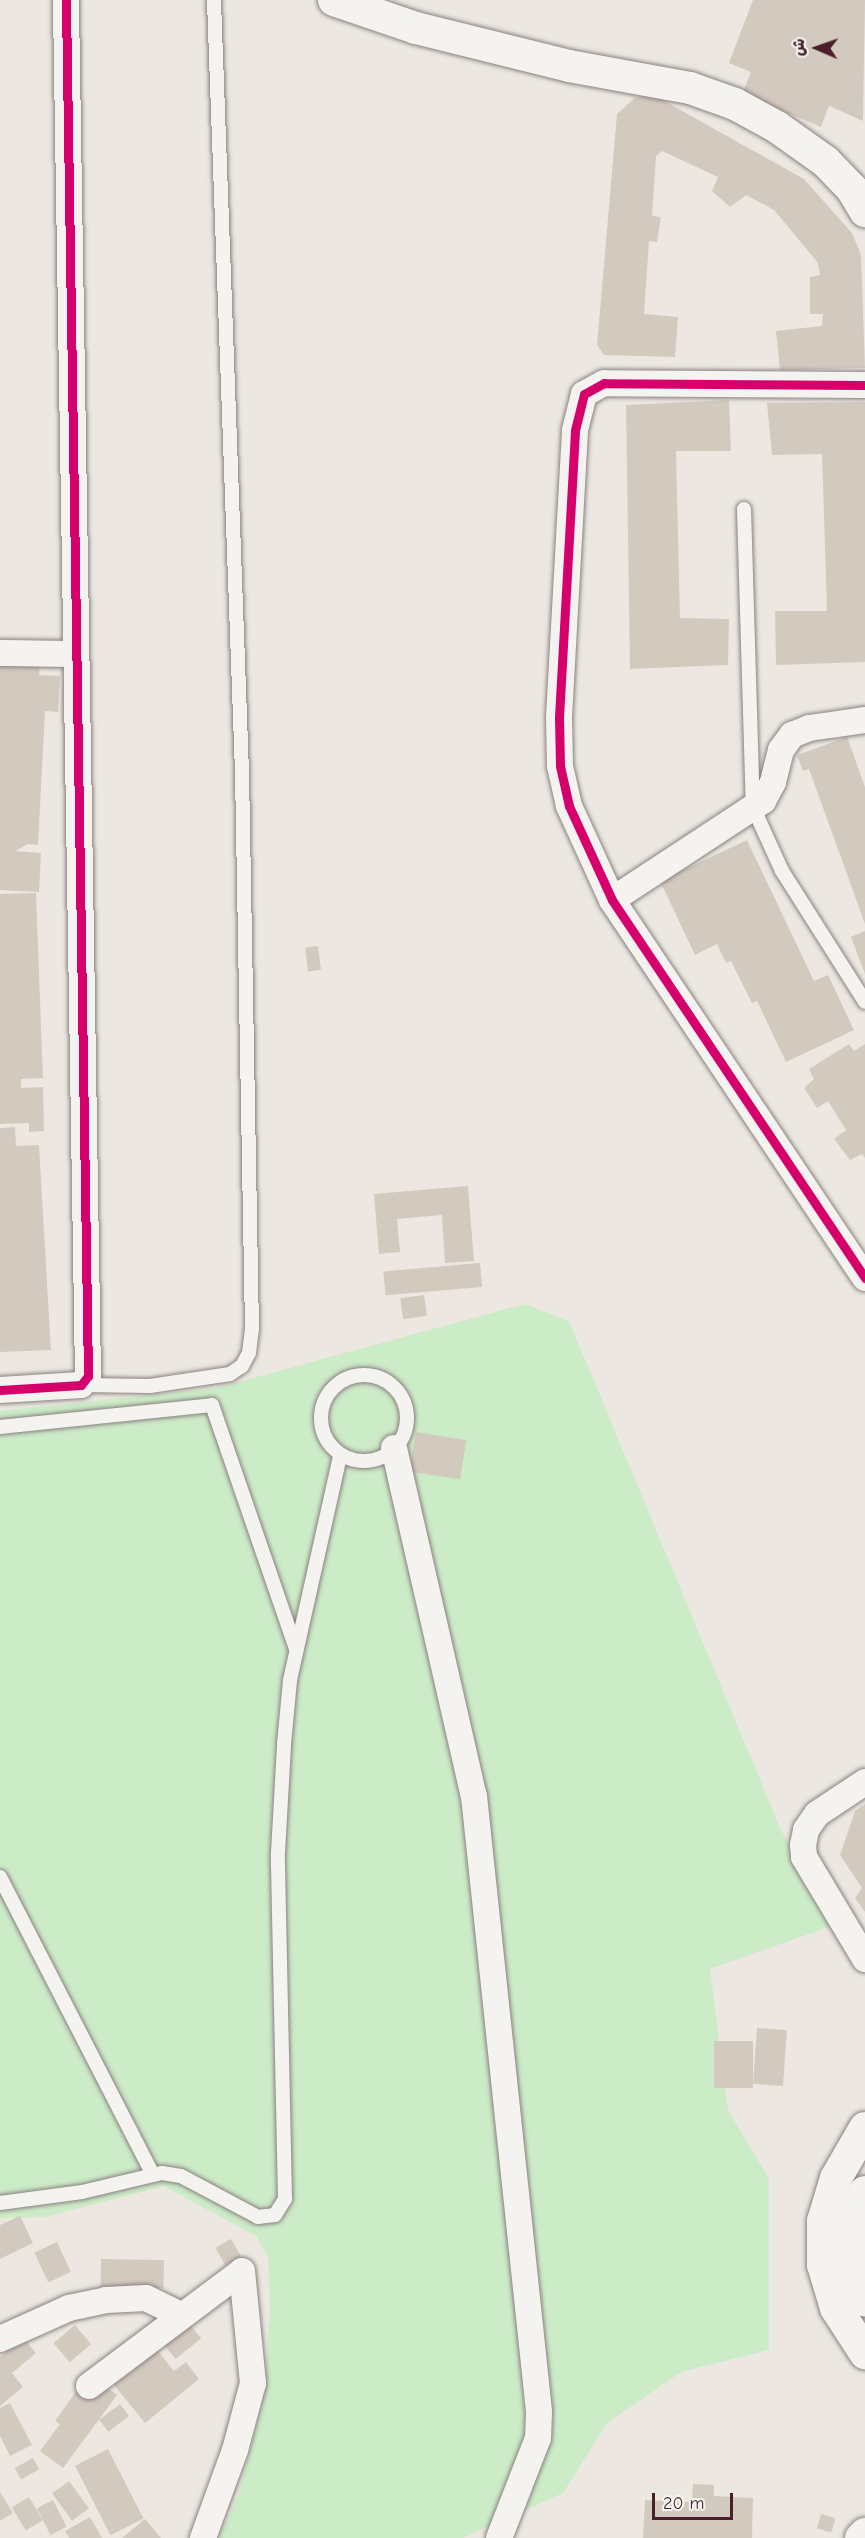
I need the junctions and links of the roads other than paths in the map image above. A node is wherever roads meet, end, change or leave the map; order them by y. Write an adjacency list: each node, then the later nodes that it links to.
1 (66, 0): 8 (street)
2 (214, 0): 14 (lane)
3 (334, 0): 4 (street)
4 (861, 196)
5 (865, 384): 11 (street)
6 (744, 509): 10 (lane)
7 (0, 653): 8 (street)
8 (75, 654): 14 (street)
9 (865, 720): 10 (street)
10 (753, 807): 11 (street); 12 (lane)
11 (612, 900): 13 (street)
12 (865, 1002)
13 (865, 1278)
14 (81, 1385): 15 (street)
15 (0, 1390)
16 (0, 1427): 19 (lane)
17 (394, 1448): 18 (lane); 18 (lane); 34 (street)
18 (340, 1456): 19 (lane)
19 (296, 1649): 24 (lane)
20 (865, 1782): 22 (street)
21 (0, 1876): 24 (lane)
22 (865, 1959)
23 (865, 2128): 30 (street)
24 (153, 2175): 26 (lane)
25 (865, 2192): 27 (street)
26 (0, 2203)
27 (865, 2301)
28 (181, 2315): 29 (street); 31 (street); 33 (street)
29 (0, 2339)
30 (865, 2353)
31 (89, 2386)
32 (865, 2534): 35 (street)
33 (203, 2538)
34 (499, 2538)
35 (861, 2538)

